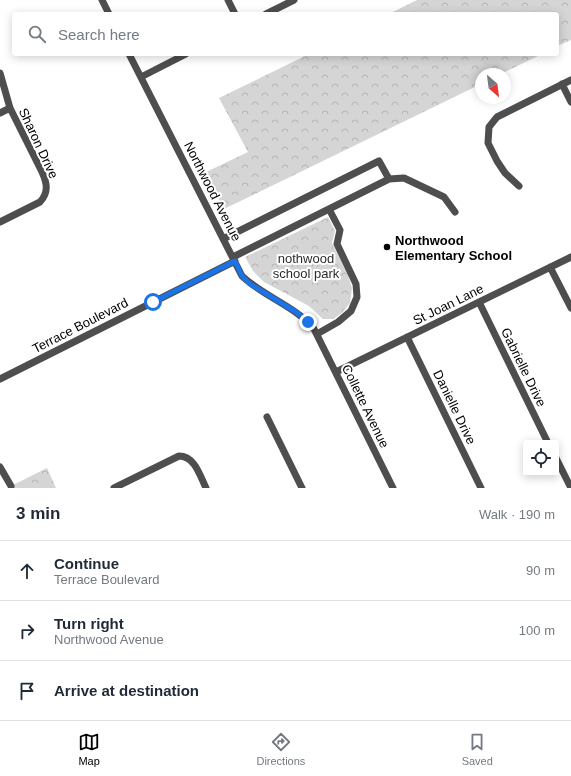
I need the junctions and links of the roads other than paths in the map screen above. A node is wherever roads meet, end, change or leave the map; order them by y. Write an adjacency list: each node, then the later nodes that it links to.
1 (102, 0): 4 (street)
2 (228, 0): 5 (street)
3 (294, 0): 6 (street)
4 (108, 12)
5 (234, 12)
6 (270, 12)
7 (131, 56): 10 (street, Northwood Avenue)
8 (182, 56): 10 (street)
9 (0, 73): 14 (street, Sharon Drive)
10 (141, 77): 21 (street, Northwood Avenue)
11 (571, 80): 12 (street)
12 (562, 84): 13 (street); 17 (street)
13 (571, 102)
14 (10, 108): 15 (street); 20 (street, Sharon Drive)
15 (0, 113)
16 (389, 179): 18 (street, Terrace Boulevard); 19 (street); 21 (street)
17 (520, 186)
18 (329, 208): 23 (street, Terrace Boulevard); 27 (street)
19 (455, 212)
20 (0, 222)
21 (223, 239): 23 (street, Northwood Avenue)
22 (571, 257): 24 (street, St Joan Lane)
23 (234, 259): 27 (street, Northwood Avenue); 30 (street, Terrace Boulevard)
24 (550, 267): 25 (street, St Joan Lane); 26 (street)
25 (479, 302): 28 (street, St Joan Lane); 32 (street, Gabrielle Drive)
26 (571, 308)
27 (317, 334): 29 (street, Collette Avenue)
28 (406, 337): 29 (street, St Joan Lane); 40 (street, Danielle Drive)
29 (336, 372): 39 (street, Collette Avenue)
30 (0, 379)
31 (267, 417): 38 (street)
32 (547, 440)
33 (559, 464): 41 (street)
34 (0, 467): 35 (street)
35 (10, 486)
36 (114, 488): 37 (street)
37 (206, 488)
38 (302, 488)
39 (393, 488)
40 (481, 488)
41 (571, 488)

